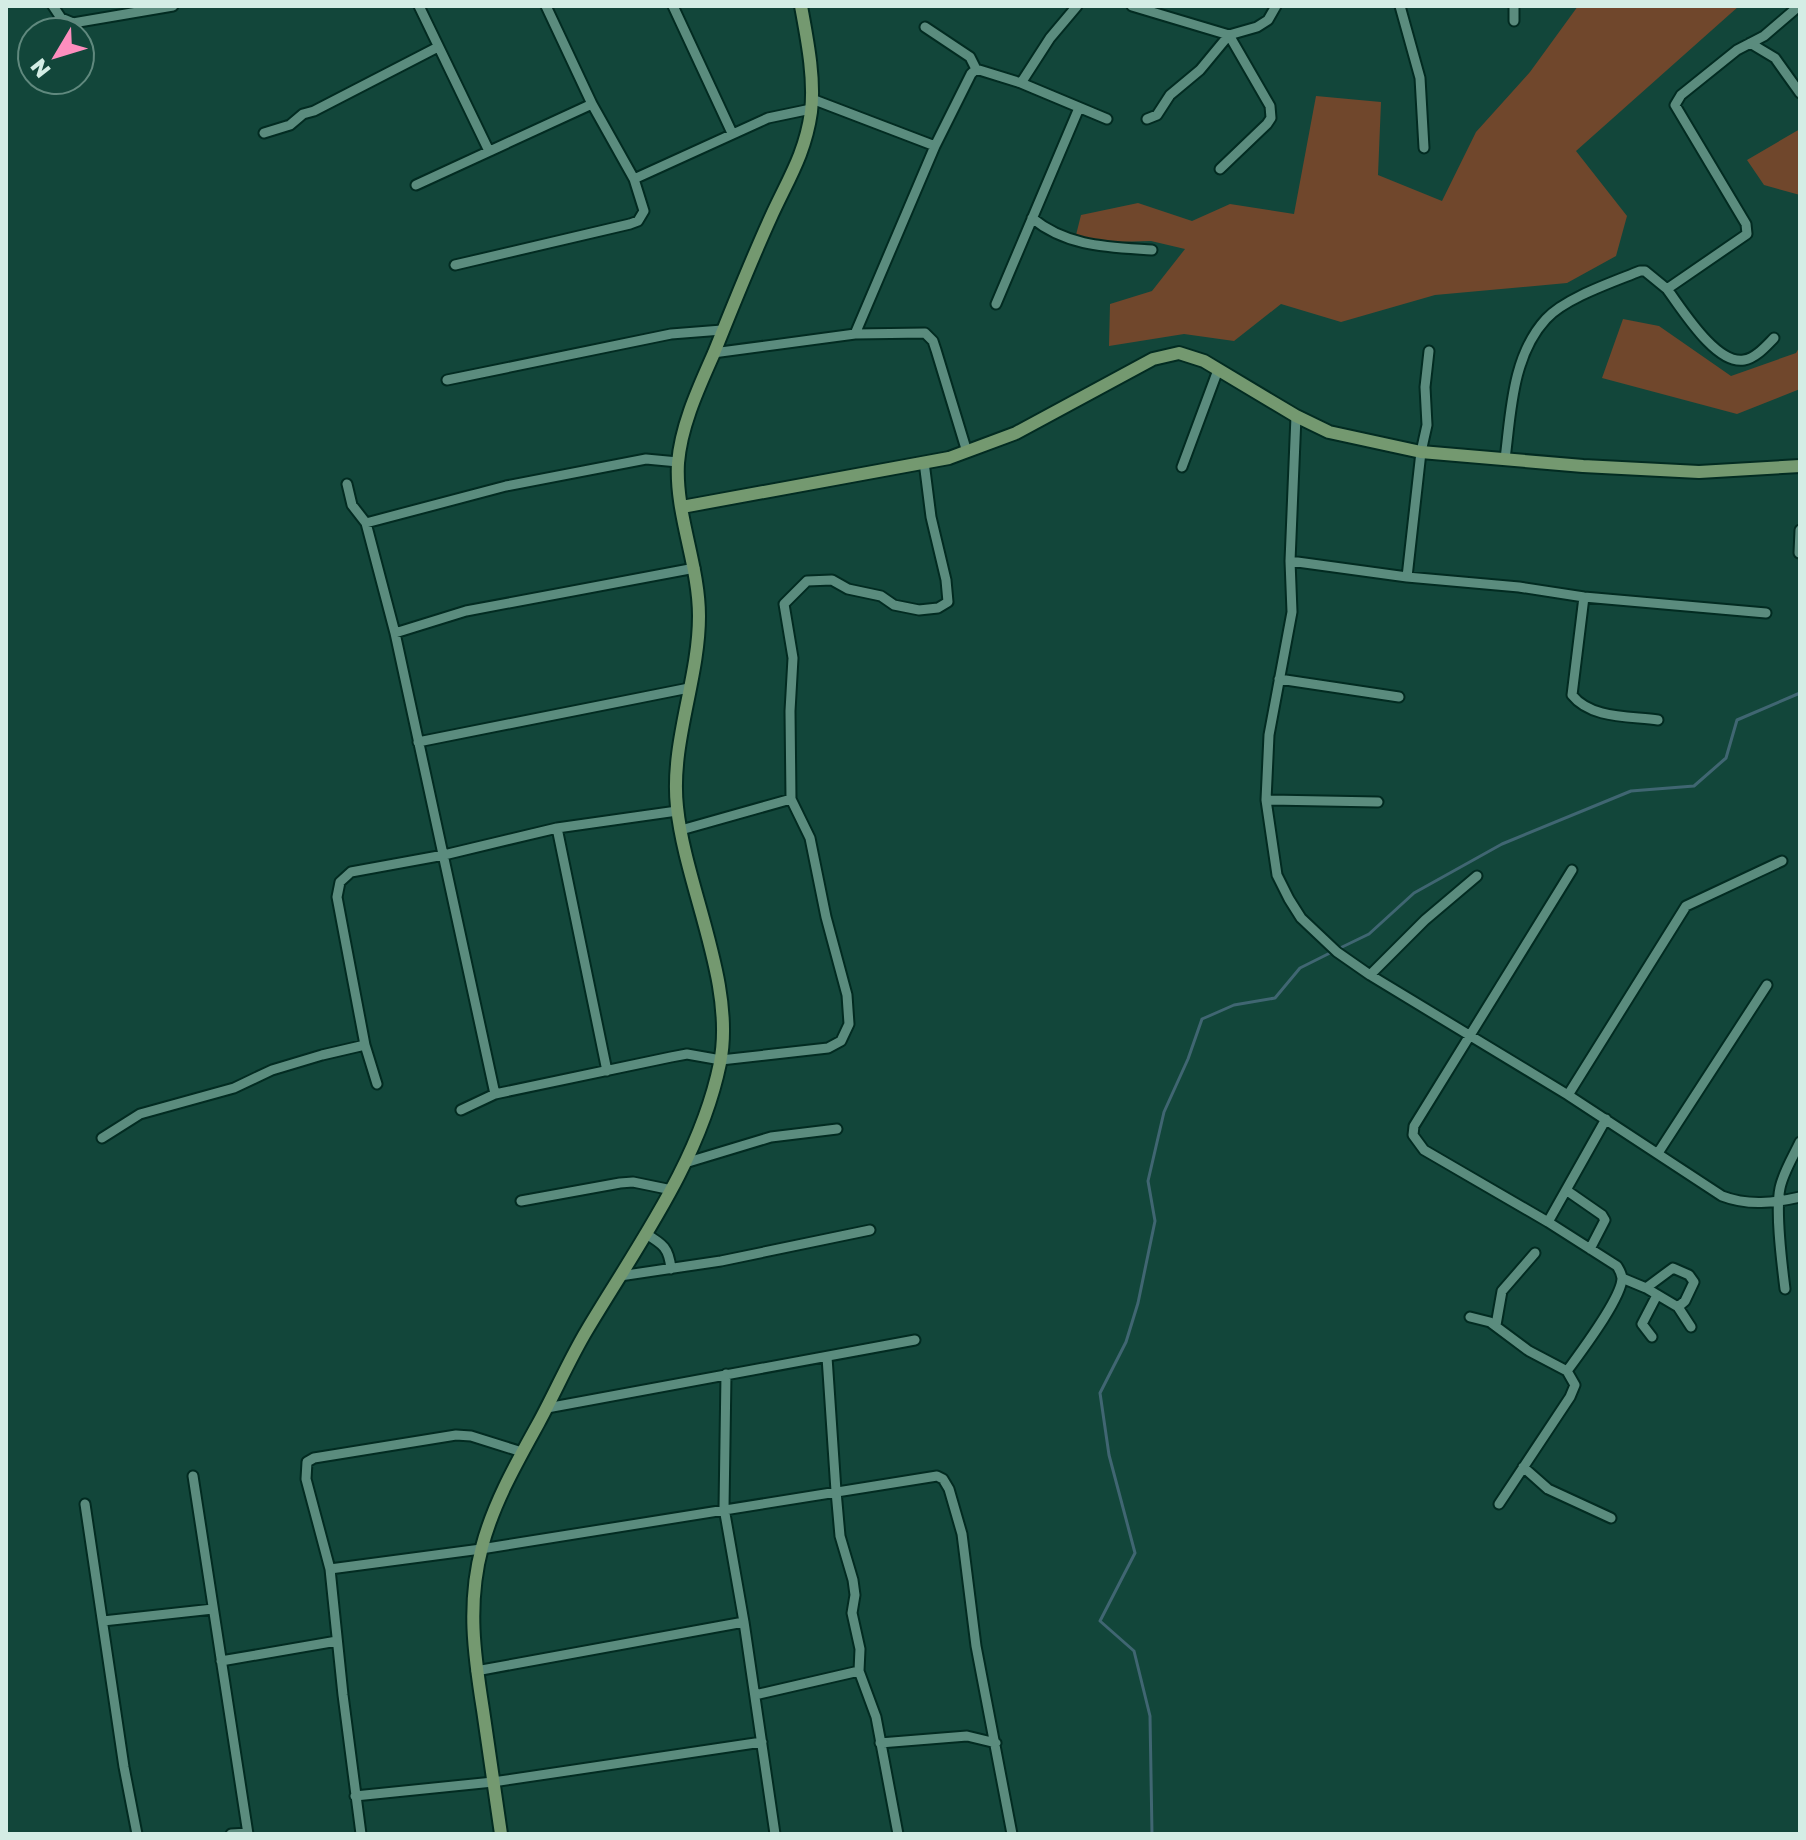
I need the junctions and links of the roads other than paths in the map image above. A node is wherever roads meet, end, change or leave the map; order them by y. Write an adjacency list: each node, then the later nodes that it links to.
1 (53, 6): 2 (street)
2 (173, 6)
3 (419, 6): 18 (street)
4 (546, 6): 23 (street)
5 (673, 6): 29 (street)
6 (801, 6): 24 (street)
7 (1077, 6): 21 (street)
8 (1132, 6): 15 (street)
9 (1276, 6): 15 (street)
10 (1400, 6): 31 (street)
11 (1514, 6): 13 (street)
12 (1799, 6): 16 (street)
13 (1514, 21)
14 (925, 27): 20 (street)
15 (1229, 35): 27 (street); 33 (street)
16 (1764, 36): 17 (street); 19 (street)
17 (1750, 43): 19 (street); 39 (street)
18 (438, 47): 28 (street); 32 (street)
19 (1769, 52): 22 (street)
20 (976, 69): 21 (street); 30 (street)
21 (1021, 83): 25 (street)
22 (1800, 93)
23 (592, 104): 32 (street); 34 (street)
24 (811, 104): 29 (street); 30 (street); 41 (street)
25 (1079, 108): 26 (street); 36 (street)
26 (1107, 119)
27 (1147, 119)
28 (264, 133)
29 (732, 133): 34 (street)
30 (935, 146): 42 (street)
31 (1424, 148)
32 (489, 151): 35 (street)
33 (1220, 169)
34 (634, 179): 38 (street)
35 (416, 185)
36 (1032, 218): 37 (street); 40 (street)
37 (1152, 250)
38 (455, 265)
39 (1667, 289): 43 (street); 51 (street)
40 (996, 304)
41 (722, 330): 45 (street); 47 (street)
42 (855, 334): 45 (street); 49 (street)
43 (1774, 338)
44 (1429, 351): 50 (street)
45 (713, 353): 52 (street)
46 (1218, 370): 48 (street); 49 (street); 55 (street)
47 (447, 380)
48 (1296, 416): 50 (street); 61 (street)
49 (967, 452): 53 (street)
50 (1421, 452): 51 (street); 63 (street)
51 (1505, 459): 54 (street)
52 (678, 462): 57 (street); 58 (street)
53 (924, 462): 57 (street); 72 (street)
54 (1800, 466)
55 (1182, 467)
56 (347, 484): 58 (street)
57 (682, 507): 62 (street)
58 (366, 523): 66 (street)
59 (1800, 530): 60 (street)
60 (1799, 553)
61 (1290, 561): 63 (street); 67 (street)
62 (695, 568): 66 (street); 68 (street)
63 (1407, 577): 64 (street)
64 (1584, 597): 65 (street); 70 (street)
65 (1766, 613)
66 (395, 633): 71 (street)
67 (1279, 679): 69 (street); 73 (street)
68 (689, 688): 71 (street); 75 (street)
69 (1399, 697)
70 (1658, 720)
71 (418, 742): 78 (street)
72 (791, 799): 77 (street); 86 (street)
73 (1266, 800): 74 (street); 82 (street)
74 (1378, 802)
75 (677, 811): 76 (street); 77 (street)
76 (557, 828): 78 (street); 87 (street)
77 (681, 830): 86 (street)
78 (444, 855): 85 (street); 89 (street)
79 (1782, 861): 90 (street)
80 (1572, 870): 84 (street)
81 (1477, 876): 82 (street)
82 (1370, 975): 84 (street)
83 (1767, 985): 96 (street)
84 (1470, 1037): 90 (street); 103 (street)
85 (365, 1045): 88 (street); 94 (street)
86 (721, 1060): 87 (street); 97 (street)
87 (607, 1071): 89 (street)
88 (377, 1084)
89 (495, 1094): 91 (street)
90 (1568, 1095): 92 (street)
91 (461, 1110)
92 (1606, 1119): 96 (street); 99 (street)
93 (837, 1129): 97 (street)
94 (102, 1138)
95 (1800, 1142): 102 (street)
96 (1658, 1153): 102 (street)
97 (685, 1163): 98 (street)
98 (672, 1190): 101 (street); 105 (street)
99 (1566, 1190): 103 (street); 106 (street)
100 (1800, 1197): 102 (street)
101 (521, 1201)
102 (1780, 1201): 112 (street)
103 (1548, 1222): 106 (street)
104 (870, 1230): 108 (street)
105 (646, 1234): 108 (street); 109 (street)
106 (1590, 1249): 110 (street)
107 (1535, 1253): 116 (street)
108 (671, 1269): 109 (street)
109 (620, 1276): 123 (street)
110 (1622, 1278): 111 (street); 121 (street)
111 (1646, 1288): 113 (street); 114 (street)
112 (1785, 1289)
113 (1656, 1297): 114 (street); 118 (street)
114 (1678, 1307): 117 (street)
115 (1470, 1317): 116 (street)
116 (1496, 1325): 121 (street)
117 (1691, 1327)
118 (1652, 1337)
119 (915, 1340): 120 (street)
120 (827, 1357): 122 (street); 127 (street)
121 (1567, 1371): 125 (street)
122 (726, 1374): 123 (street); 130 (street)
123 (547, 1408): 124 (street)
124 (522, 1452): 132 (street); 133 (street)
125 (1523, 1467): 129 (street); 131 (street)
126 (193, 1476): 134 (street)
127 (836, 1491): 130 (street); 140 (street); 144 (street)
128 (85, 1504): 135 (street)
129 (1499, 1504)
130 (724, 1508): 132 (street); 136 (street)
131 (1611, 1518)
132 (481, 1549): 133 (street); 139 (street)
133 (330, 1569): 137 (street)
134 (213, 1609): 135 (street); 138 (street)
135 (103, 1621): 147 (street)
136 (744, 1622): 139 (street); 141 (street)
137 (337, 1641): 138 (street); 146 (street)
138 (221, 1661): 149 (street)
139 (476, 1671): 145 (street)
140 (859, 1671): 141 (street); 143 (street)
141 (755, 1695): 142 (street)
142 (762, 1742): 145 (street); 152 (street)
143 (880, 1743): 144 (street); 153 (street)
144 (996, 1743): 154 (street)
145 (493, 1782): 146 (street); 151 (street)
146 (355, 1796): 150 (street)
147 (137, 1834)
148 (231, 1834): 149 (street)
149 (248, 1834)
150 (361, 1834)
151 (501, 1834)
152 (775, 1834)
153 (898, 1834)
154 (1012, 1834)

